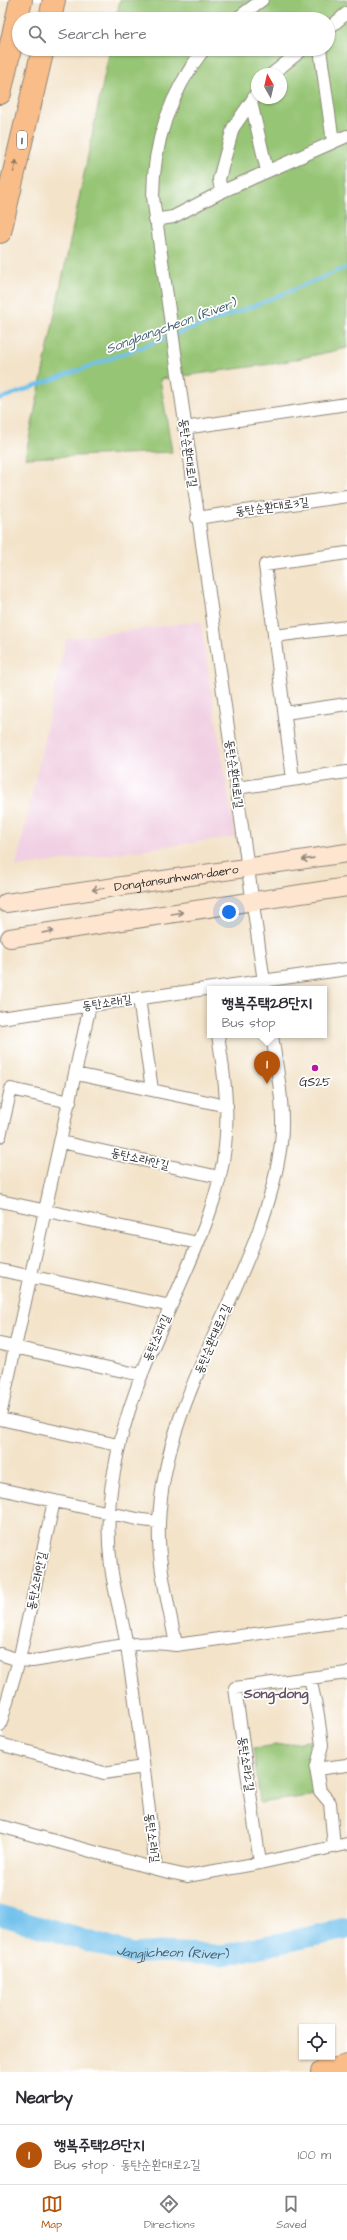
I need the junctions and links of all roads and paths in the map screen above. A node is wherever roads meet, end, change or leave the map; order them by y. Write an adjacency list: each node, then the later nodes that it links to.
1 (21, 0): 4 (highway)
2 (54, 0): 5 (highway)
3 (262, 0): 6 (street)
4 (18, 12)
5 (51, 12)
6 (246, 12)
7 (347, 13): 8 (street)
8 (335, 23)
9 (12, 40): 15 (highway)
10 (41, 56): 23 (highway, 1, one-way to 10)
11 (199, 56): 22 (street, 동탄순환대로1길)
12 (294, 56): 14 (street)
13 (321, 56): 19 (street)
14 (279, 68)
15 (0, 93)
16 (251, 101): 21 (street)
17 (255, 104): 20 (street)
18 (347, 136): 19 (street)
19 (333, 142): 20 (street)
20 (267, 171): 21 (street)
21 (221, 192): 22 (street)
22 (155, 220): 25 (street, 동탄순환대로1길)
23 (0, 232)
24 (347, 404): 25 (street)
25 (184, 428): 27 (street, 동탄순환대로1길)
26 (347, 496): 27 (street, 동탄순환대로3길)
27 (197, 518): 35 (street, 동탄순환대로1길)
28 (347, 554): 30 (street)
29 (347, 627): 30 (street)
30 (274, 636): 32 (street)
31 (347, 704): 32 (street)
32 (285, 713): 34 (street)
33 (347, 772): 34 (street)
34 (293, 779): 35 (street)
35 (236, 788): 37 (street, 동탄순환대로1길)
36 (347, 853): 37 (main road, Dongtansunhwan-daero, one-way to 37)
37 (247, 867): 39 (main road, Dongtansunhwan-daero, one-way to 39); 40 (street, 동탄순환대로1길)
38 (347, 887): 40 (main road)
39 (6, 902)
40 (252, 902): 41 (main road, one-way to 40); 43 (street)
41 (10, 938)
42 (347, 969): 43 (street, 동탄소라1길)
43 (264, 985): 44 (street, 동탄소라1길)
44 (247, 986)
45 (207, 989): 46 (street, 동탄소라1길)
46 (139, 998): 47 (street, 동탄소라1길); 52 (street)
47 (90, 1005): 48 (street, 동탄소라1길); 51 (street)
48 (0, 1018)
49 (218, 1038): 54 (street, 동탄소라1길)
50 (272, 1038): 72 (street, 동탄순환대로2길)
51 (76, 1074): 52 (street); 53 (street)
52 (152, 1090): 54 (street)
53 (70, 1102): 55 (street); 56 (street)
54 (227, 1106): 57 (street, 동탄소라1길)
55 (0, 1136)
56 (61, 1142): 57 (street, 동탄소라1안길); 59 (street)
57 (220, 1177): 60 (street, 동탄소라1길)
58 (0, 1201): 59 (street)
59 (46, 1211): 60 (street); 62 (street)
60 (198, 1244): 63 (street, 동탄소라1길)
61 (0, 1270): 62 (street)
62 (31, 1276): 63 (street); 65 (street)
63 (171, 1306): 66 (street, 동탄소라1길)
64 (0, 1344): 65 (street)
65 (15, 1347): 66 (street); 67 (street)
66 (141, 1375): 68 (street, 동탄소라1길)
67 (0, 1418): 68 (street)
68 (118, 1445): 71 (street, 동탄소라1길)
69 (0, 1489): 70 (street)
70 (54, 1501): 71 (street); 77 (street, 동탄소라1안길)
71 (109, 1513): 72 (street); 75 (street, 동탄소라1길)
72 (159, 1522): 74 (street, 동탄순환대로2길)
73 (347, 1621): 74 (street)
74 (176, 1645): 75 (street)
75 (127, 1646): 77 (street); 83 (street, 동탄소라1길)
76 (0, 1654): 77 (street)
77 (19, 1660): 80 (street, 동탄소라1안길)
78 (347, 1673): 79 (street, 동탄소라2길)
79 (310, 1678): 84 (street); 88 (street, 동탄소라2길)
80 (0, 1724)
81 (0, 1744): 83 (street)
82 (347, 1765): 84 (street)
83 (143, 1767): 89 (street, 동탄소라1길)
84 (316, 1769): 87 (street)
85 (0, 1826): 89 (street, 동탄소라1길)
86 (347, 1844): 87 (street)
87 (334, 1847): 88 (street)
88 (260, 1863): 89 (street)
89 (156, 1869)
90 (347, 2065): 91 (main road)
91 (322, 2072)

